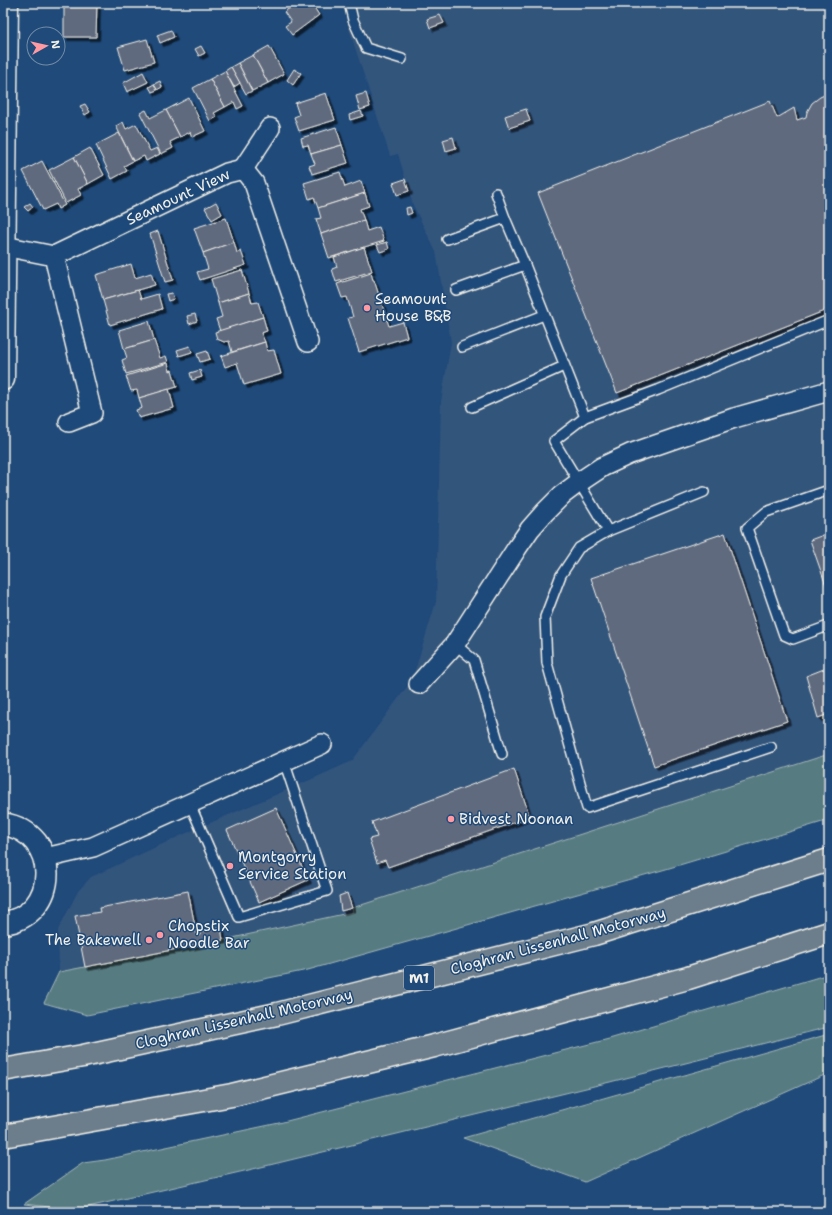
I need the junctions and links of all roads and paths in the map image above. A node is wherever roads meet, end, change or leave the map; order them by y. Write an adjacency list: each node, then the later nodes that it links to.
1 (7, 3): 3 (main road)
2 (349, 3): 4 (lane)
3 (5, 27): 10 (main road)
4 (402, 59)
5 (270, 128): 6 (street)
6 (243, 169): 11 (street, Seamount View); 17 (street, Seamount View)
7 (496, 193): 8 (lane)
8 (505, 218): 9 (lane); 12 (lane)
9 (447, 239)
10 (4, 246): 11 (street); 14 (main road)
11 (54, 256): 24 (street)
12 (525, 266): 13 (lane); 15 (lane)
13 (456, 290)
14 (3, 302): 20 (main road)
15 (544, 315): 18 (lane); 19 (lane)
16 (829, 320): 23 (lane)
17 (308, 342)
18 (462, 347)
19 (564, 366): 22 (lane); 23 (lane)
20 (3, 379)
21 (829, 391): 25 (street)
22 (472, 407)
23 (585, 417): 25 (lane)
24 (69, 422)
25 (578, 483): 28 (lane); 30 (street)
26 (829, 490): 29 (lane)
27 (704, 492): 28 (lane)
28 (608, 531): 33 (lane)
29 (828, 626)
30 (455, 644): 31 (street); 34 (lane)
31 (419, 684)
32 (322, 744): 35 (street)
33 (771, 747)
34 (502, 754)
35 (284, 761): 36 (street); 36 (lane)
36 (190, 804): 38 (street)
37 (3, 824): 38 (main road)
38 (45, 858): 40 (main road)
39 (829, 860): 42 (highway, Cloghran Lissenhall Motorway / M1)
40 (3, 923)
41 (829, 933): 43 (highway)
42 (3, 1070)
43 (3, 1136)

